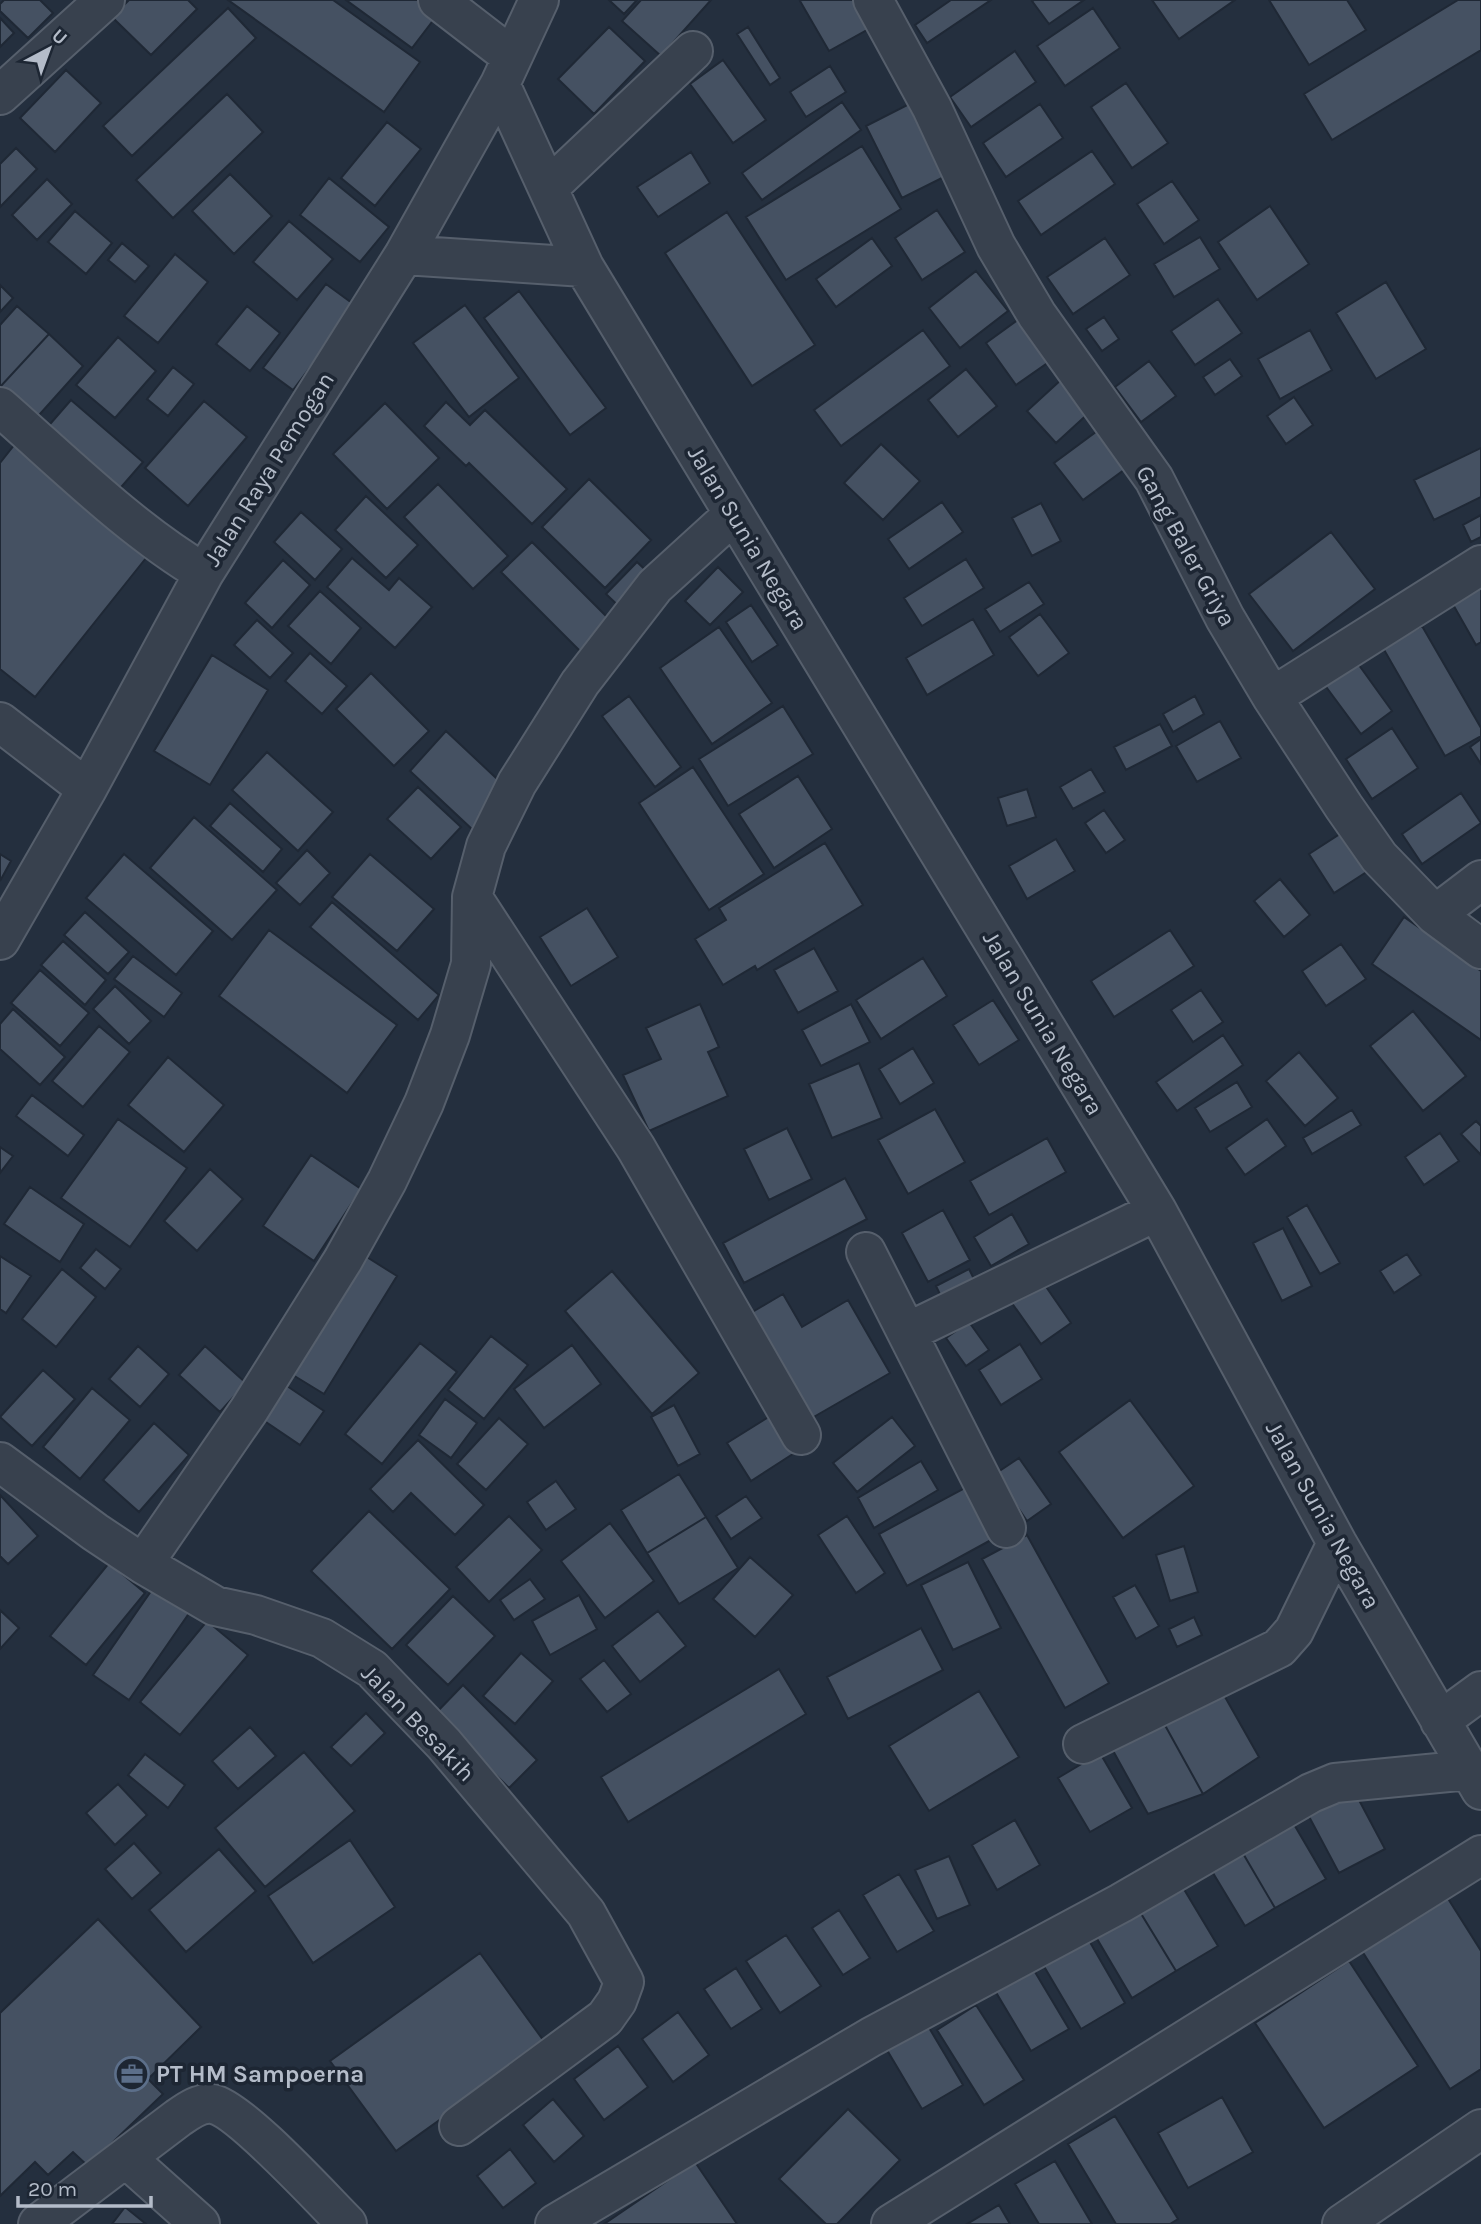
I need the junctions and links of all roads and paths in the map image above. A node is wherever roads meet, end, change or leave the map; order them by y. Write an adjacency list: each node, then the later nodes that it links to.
1 (105, 0): 7 (street)
2 (438, 0): 6 (street)
3 (539, 0): 6 (street, Jalan Raya Pemogan)
4 (873, 0): 15 (street, Gang Baler Griya)
5 (693, 51): 8 (street)
6 (506, 71): 8 (street, Jalan Sunia Negara); 9 (street, Jalan Raya Pemogan)
7 (0, 95)
8 (548, 188): 10 (street, Jalan Sunia Negara)
9 (404, 255): 10 (street); 14 (street, Jalan Raya Pemogan)
10 (584, 267): 12 (street, Jalan Sunia Negara)
11 (0, 407): 14 (street)
12 (733, 515): 19 (street); 23 (street, Jalan Sunia Negara)
13 (1481, 565): 15 (street)
14 (204, 573): 17 (street, Jalan Raya Pemogan)
15 (1272, 697): 20 (street, Gang Baler Griya)
16 (0, 722): 17 (street)
17 (87, 789): 21 (street, Jalan Raya Pemogan)
18 (1481, 880): 20 (street)
19 (472, 897): 26 (street); 30 (street)
20 (1435, 915): 22 (street, Gang Baler Griya)
21 (0, 940)
22 (1481, 949)
23 (1157, 1211): 25 (street); 29 (street, Jalan Sunia Negara)
24 (866, 1252): 25 (street)
25 (908, 1332): 28 (street)
26 (801, 1435)
27 (0, 1462): 30 (street, Jalan Besakih)
28 (1006, 1528)
29 (1337, 1543): 32 (street, Jalan Sunia Negara); 33 (street)
30 (144, 1564): 36 (street, Jalan Besakih)
31 (1481, 1691): 32 (street)
32 (1440, 1721): 34 (street, Jalan Sunia Negara)
33 (1083, 1744)
34 (1475, 1780): 42 (street)
35 (1481, 1855): 43 (street)
36 (459, 2126)
37 (1481, 2129): 44 (street)
38 (126, 2158): 39 (street); 40 (street); 41 (street)
39 (38, 2224)
40 (200, 2224)
41 (347, 2224)
42 (555, 2224)
43 (891, 2224)
44 (1342, 2224)

